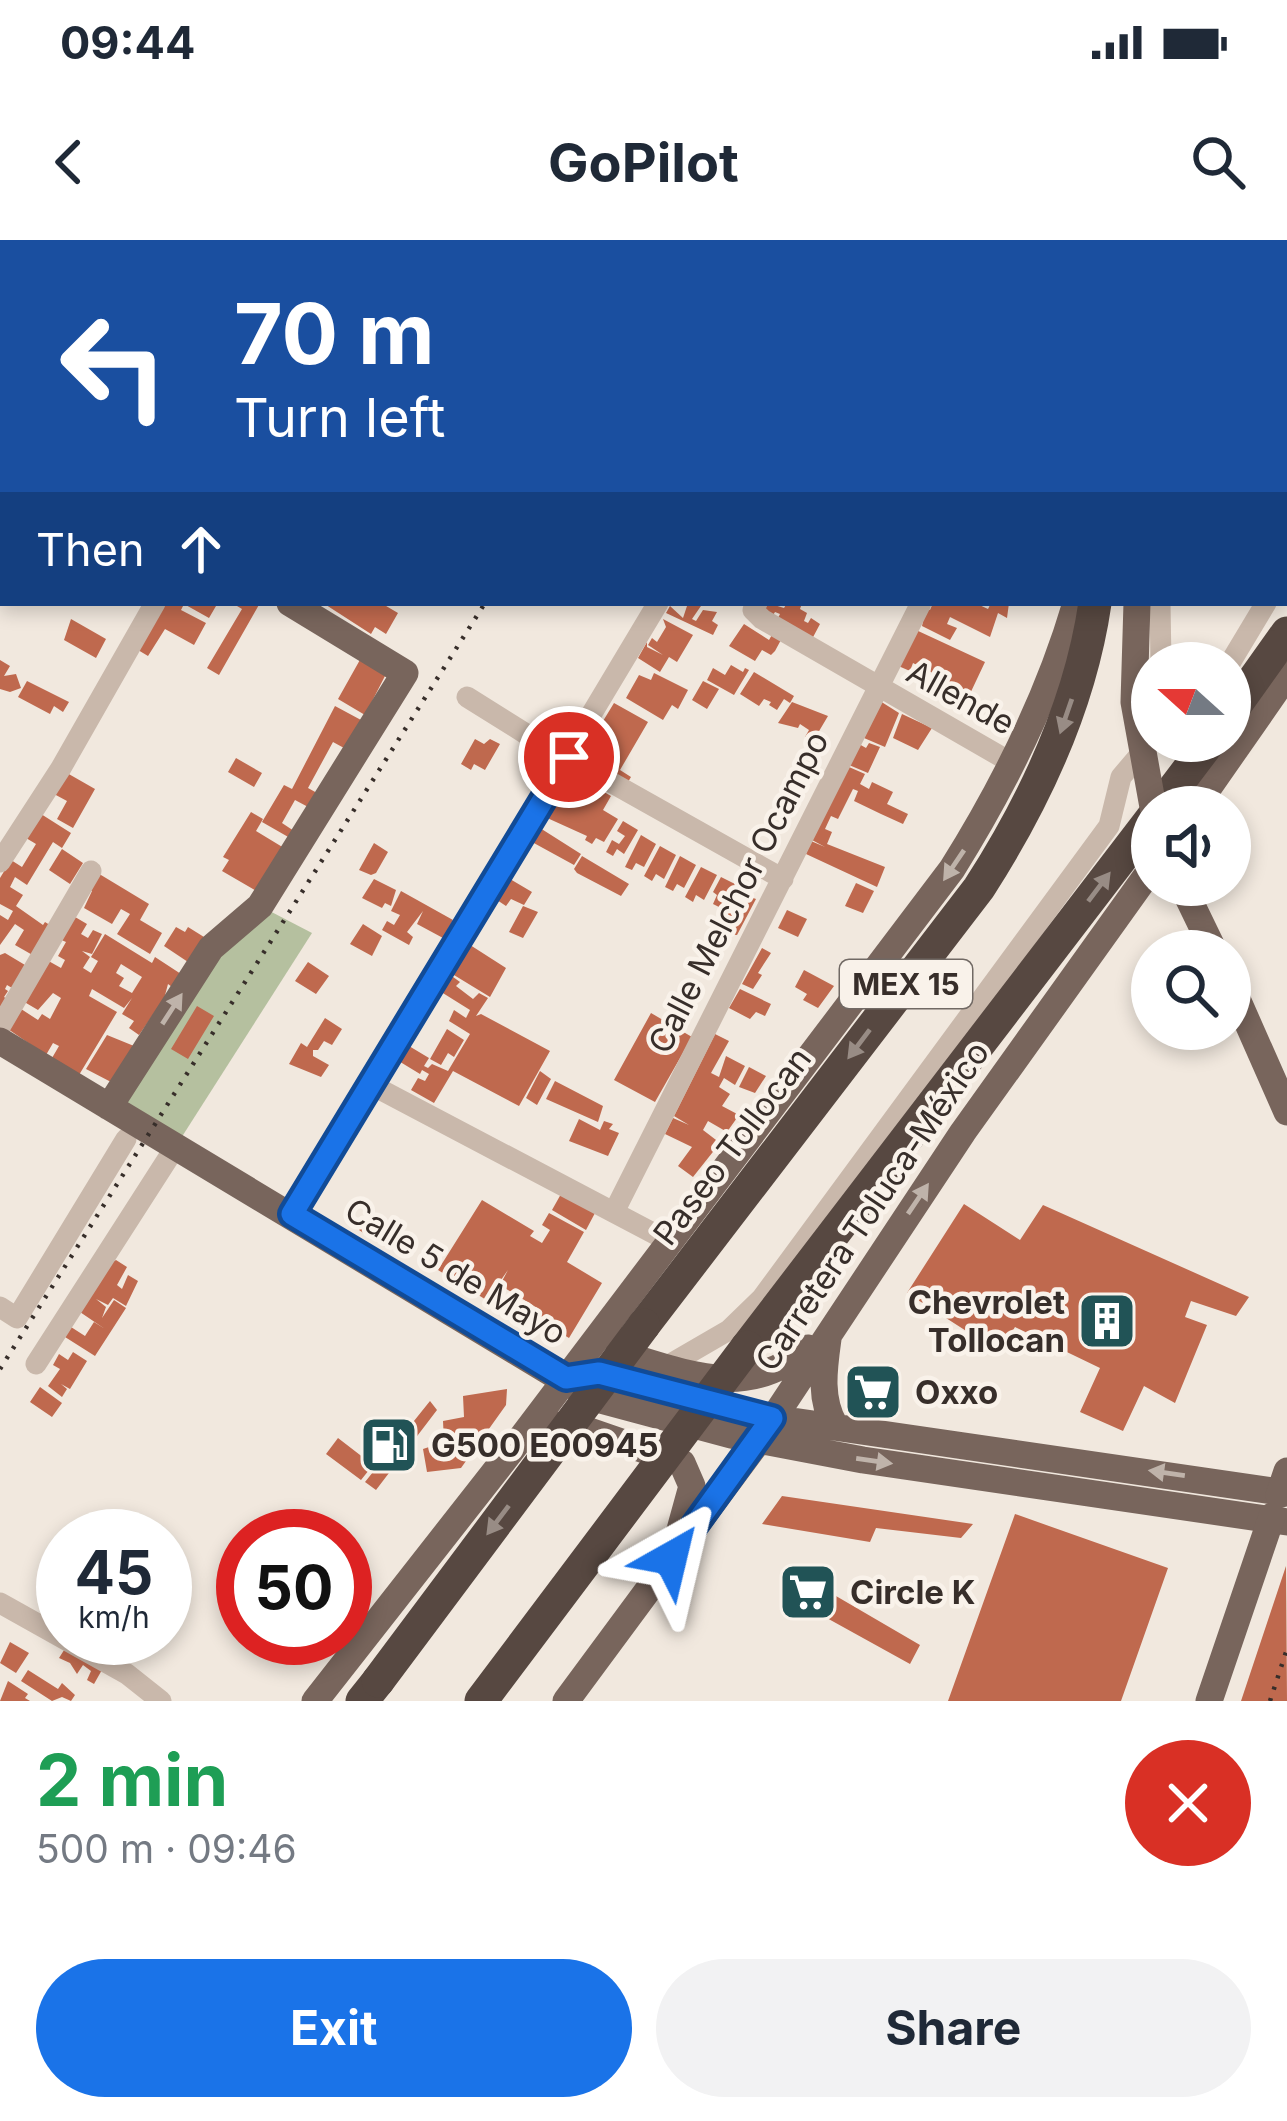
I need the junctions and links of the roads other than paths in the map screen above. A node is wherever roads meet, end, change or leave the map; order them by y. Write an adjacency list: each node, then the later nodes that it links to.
1 (153, 606): 26 (street)
2 (295, 606): 34 (main road, one-way to 2)
3 (656, 606): 19 (street)
4 (755, 606): 16 (street, Allende)
5 (920, 606): 16 (street, Calle Melchor Ocampo)
6 (1075, 606): 22 (main road)
7 (1094, 606): 42 (highway, Paseo Tollocan / MEX 15, one-way to 42)
8 (1137, 606): 23 (main road, bridge)
9 (1160, 606): 12 (street)
10 (1264, 606): 13 (street)
11 (1287, 633): 15 (highway)
12 (1161, 642)
13 (1243, 642)
14 (1287, 675): 18 (main road)
15 (1251, 684)
16 (879, 689): 22 (street, Allende); 28 (street, Calle Melchor Ocampo)
17 (466, 697): 19 (street)
18 (1251, 715)
19 (569, 757): 28 (street); 33 (street)
20 (1134, 762): 45 (street)
21 (1206, 762): 24 (highway)
22 (1012, 763): 40 (main road, one-way to 40)
23 (1152, 786)
24 (1179, 786)
25 (1131, 845): 58 (highway, MEX 15, one-way to 25, bridge)
26 (0, 862)
27 (91, 871): 30 (street)
28 (783, 879): 38 (street, Calle Melchor Ocampo)
29 (1131, 897): 43 (main road, Carretera Toluca-México, one-way to 29)
30 (0, 1028)
31 (1251, 1031): 35 (main road)
32 (0, 1041): 34 (main road, Calle 5 de Mayo)
33 (368, 1083): 38 (street); 39 (street)
34 (109, 1107): 37 (main road, Calle 5 de Mayo)
35 (1287, 1112)
36 (126, 1139): 41 (street)
37 (176, 1146): 39 (main road, Calle 5 de Mayo); 44 (street)
38 (615, 1210): 40 (street)
39 (292, 1214): 46 (main road, Calle 5 de Mayo)
40 (670, 1242): 42 (main road)
41 (0, 1307)
42 (628, 1321): 45 (main road); 46 (main road); 55 (highway, Paseo Tollocan / MEX 15, one-way to 55, bridge)
43 (830, 1329): 45 (main road); 47 (main road); 48 (main road, Carretera Toluca-México)
44 (36, 1364)
45 (667, 1366)
46 (566, 1378): 48 (main road, Calle 5 de Mayo); 49 (main road)
47 (835, 1426): 48 (main road); 51 (main road, one-way to 47)
48 (766, 1429): 52 (main road, one-way to 52); 53 (main road, Carretera Toluca-México)
49 (522, 1437): 53 (main road); 57 (main road)
50 (1287, 1471): 60 (main road, bridge)
51 (1287, 1492)
52 (1287, 1522)
53 (671, 1558): 59 (main road, Carretera Toluca-México)
54 (0, 1603): 56 (street)
55 (370, 1691)
56 (161, 1701)
57 (315, 1701)
58 (481, 1701)
59 (566, 1701)
60 (1209, 1701)

